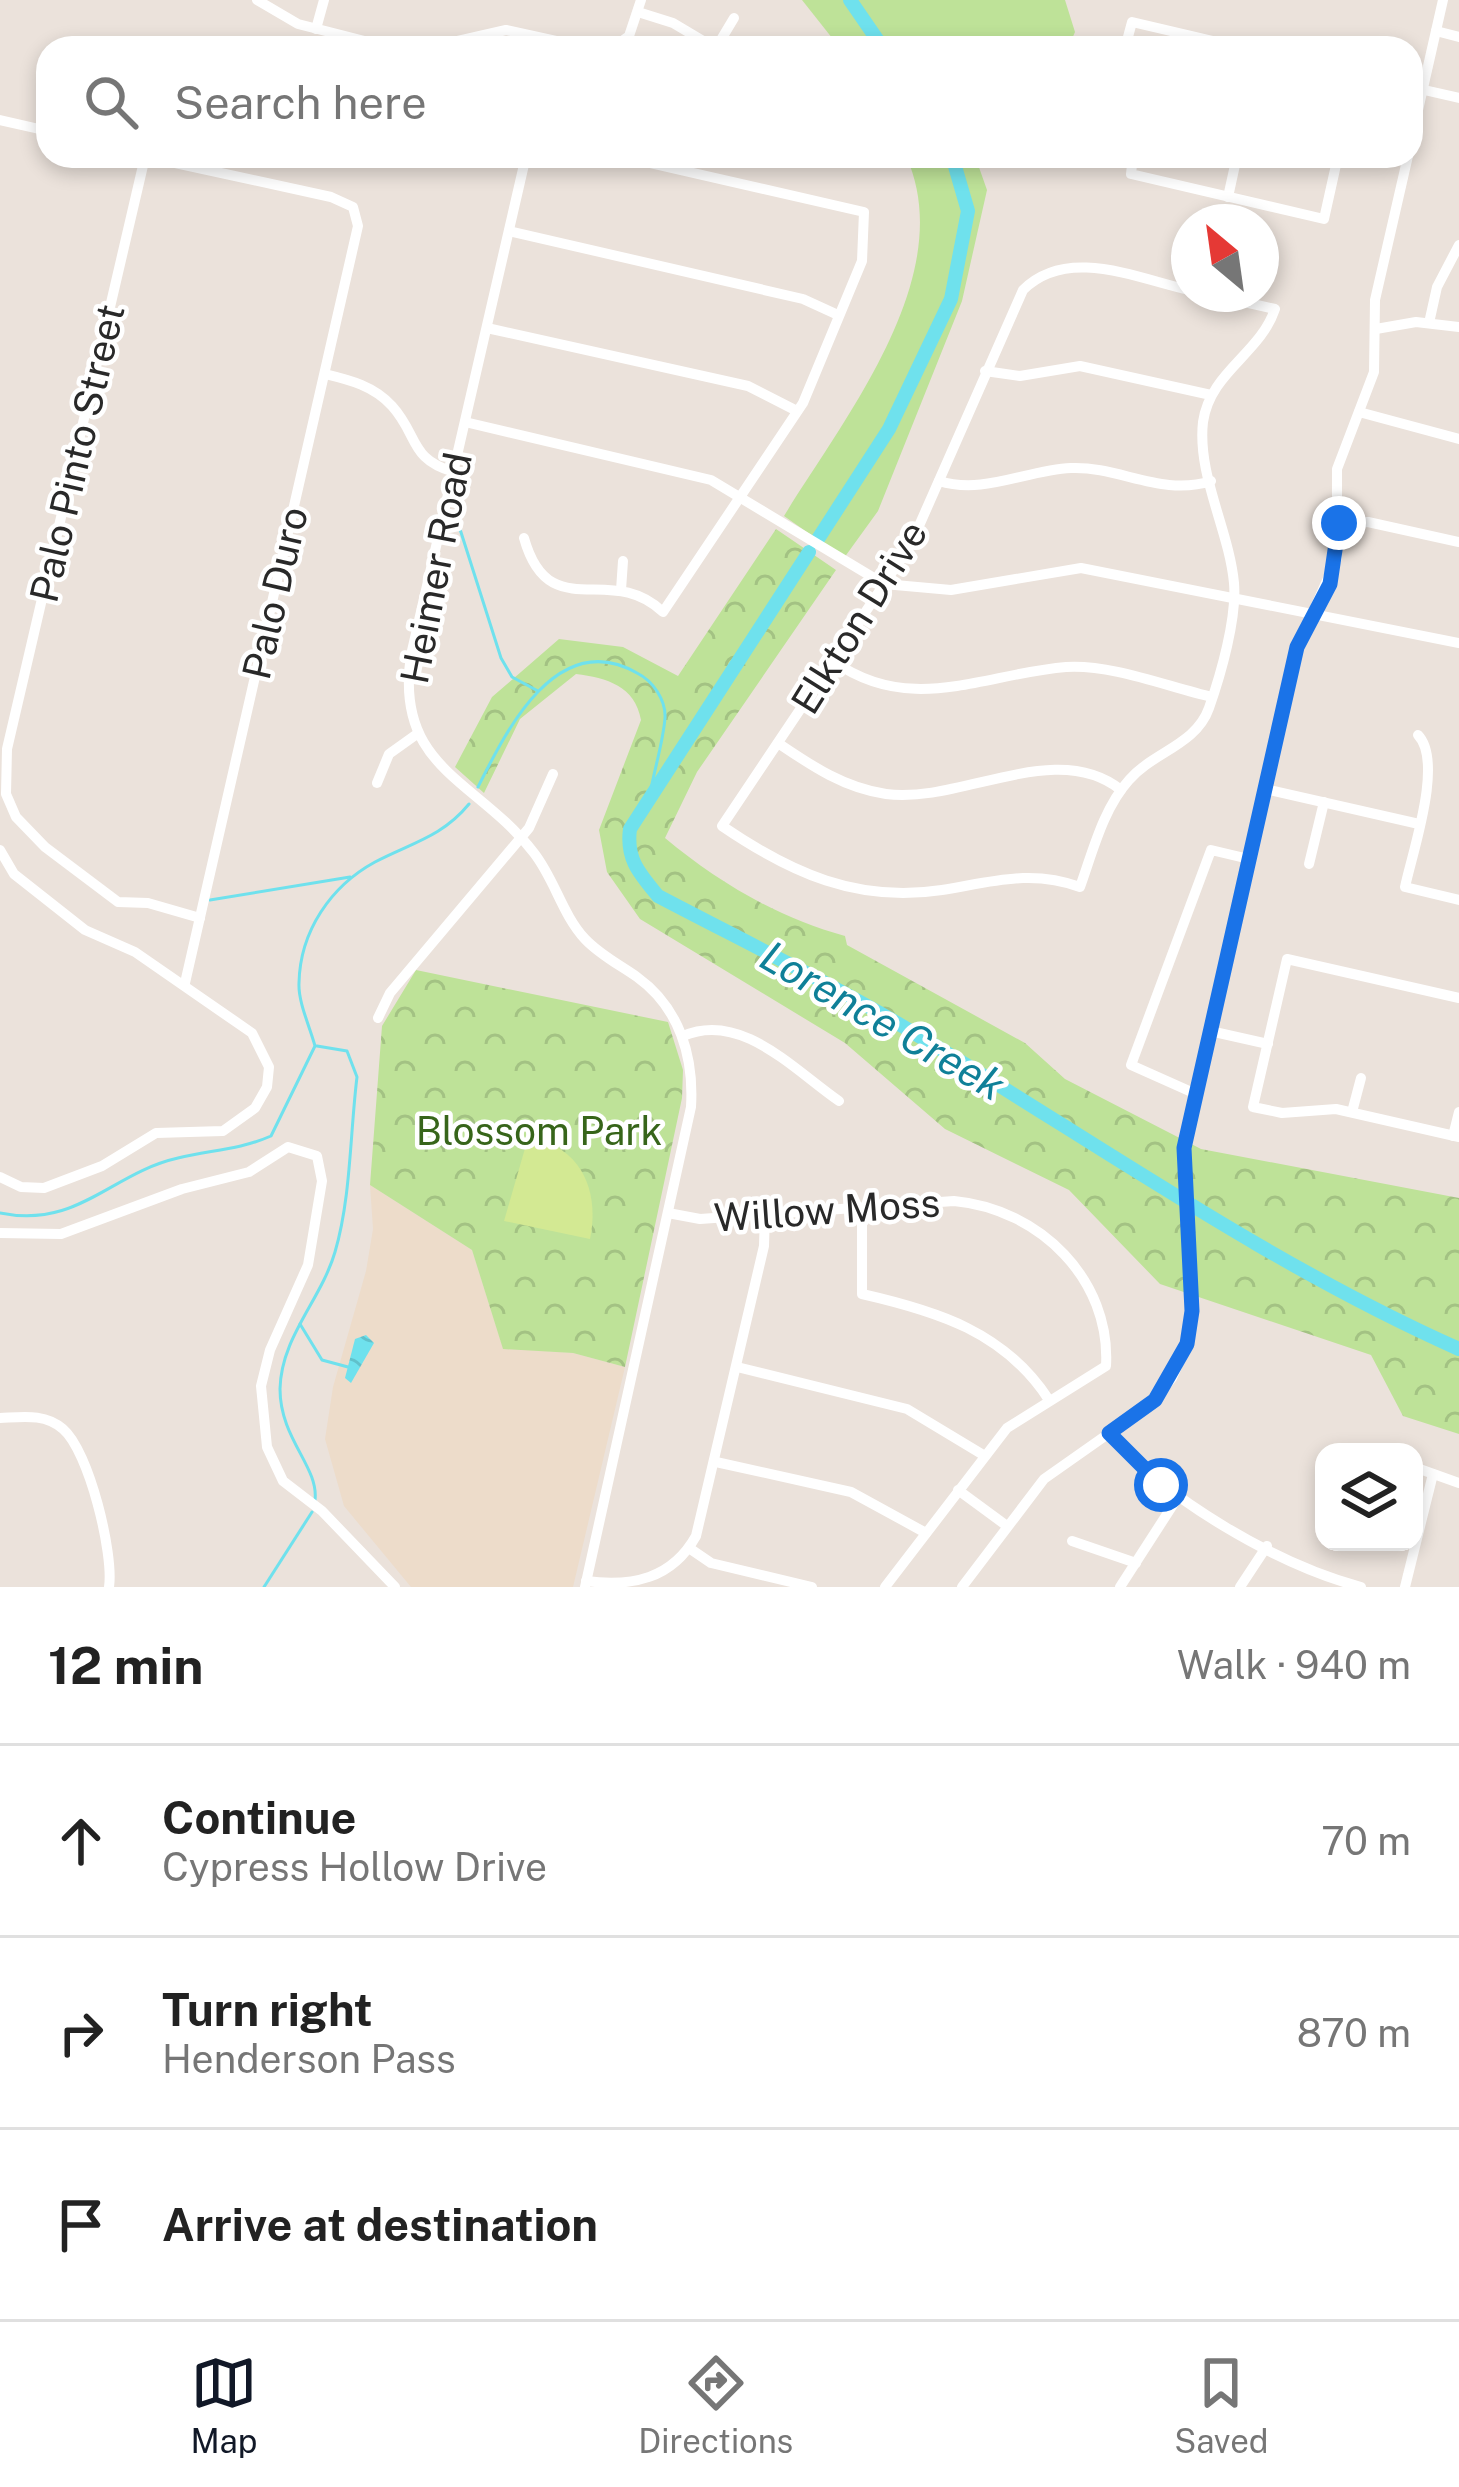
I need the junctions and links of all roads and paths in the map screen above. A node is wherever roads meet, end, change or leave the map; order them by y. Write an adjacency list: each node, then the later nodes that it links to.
1 (256, 0): 6 (street)
2 (324, 0): 6 (street)
3 (1443, 0): 7 (street)
4 (640, 6): 11 (street); 12 (street)
5 (734, 18): 13 (street)
6 (316, 29): 8 (street)
7 (1436, 32): 16 (street); 17 (street)
8 (344, 36)
9 (475, 36): 10 (street)
10 (521, 36)
11 (629, 36)
12 (695, 36)
13 (723, 36)
14 (1128, 36): 15 (street)
15 (1192, 36)
16 (1459, 37)
17 (1423, 70)
18 (1423, 89): 19 (street)
19 (1459, 98)
20 (0, 120): 21 (street)
21 (36, 128)
22 (141, 168): 67 (street, Palo Pinto Street)
23 (196, 168): 43 (street, Palo Duro)
24 (523, 168): 31 (street, Heimer Road)
25 (672, 168): 37 (street)
26 (1131, 168): 30 (street)
27 (1234, 168): 30 (street)
28 (1335, 168): 30 (street)
29 (1405, 168): 41 (street)
30 (1228, 197)
31 (509, 231): 37 (street); 39 (street, Heimer Road)
32 (1459, 245): 38 (street)
33 (1035, 258): 34 (street)
34 (1043, 274): 35 (street); 42 (street, Elkton Drive)
35 (1171, 286)
36 (1274, 312): 44 (street)
37 (838, 314): 45 (street)
38 (1429, 323): 40 (street); 41 (street)
39 (487, 328): 45 (street); 47 (street, Heimer Road)
40 (1459, 328)
41 (1376, 329): 46 (street)
42 (985, 371): 44 (street); 51 (street, Elkton Drive)
43 (325, 374): 49 (street); 80 (street, Palo Duro)
44 (1211, 395): 50 (street)
45 (797, 411): 52 (street)
46 (1359, 412): 48 (street); 53 (street)
47 (465, 422): 49 (street, Heimer Road); 52 (street)
48 (1459, 439)
49 (454, 472): 64 (street, Heimer Road)
50 (1211, 481): 51 (street); 59 (street)
51 (939, 482): 57 (street, Elkton Drive)
52 (740, 496): 57 (street); 58 (street)
53 (1339, 523): 55 (street); 60 (street)
54 (524, 538): 58 (street)
55 (1459, 542)
56 (623, 561): 58 (street)
57 (884, 584): 59 (street); 62 (street, Elkton Drive)
58 (621, 590)
59 (1232, 602): 60 (street); 63 (street)
60 (1314, 612): 61 (street); 71 (street)
61 (1459, 643)
62 (833, 661): 63 (street); 66 (street, Elkton Drive)
63 (1212, 697): 70 (street)
64 (417, 734): 69 (street); 75 (street, Heimer Road)
65 (1418, 735): 74 (street)
66 (778, 743): 70 (street); 70 (street, Elkton Drive)
67 (4, 749): 72 (street, Palo Pinto Street)
68 (553, 774): 75 (street)
69 (377, 784)
70 (1120, 790)
71 (1265, 790): 73 (street); 77 (street)
72 (3, 796): 80 (street)
73 (1324, 802): 74 (street); 78 (street)
74 (1419, 824): 79 (street)
75 (521, 837): 83 (street); 85 (street, Heimer Road)
76 (0, 850): 81 (street)
77 (1250, 859): 84 (street); 88 (street)
78 (1309, 864)
79 (1459, 900)
80 (200, 918): 81 (street, Palo Duro)
81 (185, 983): 93 (street)
82 (1459, 998): 86 (street)
83 (378, 1018)
84 (1210, 1031): 86 (street); 88 (street)
85 (683, 1036): 89 (street); 96 (street, Heimer Road)
86 (1268, 1044): 90 (street)
87 (1361, 1078): 90 (street)
88 (1196, 1094): 101 (street)
89 (838, 1101)
90 (1352, 1112): 92 (street)
91 (1459, 1112): 92 (street)
92 (1456, 1136)
93 (0, 1177)
94 (862, 1210): 95 (street, Willow Moss); 99 (street); 99 (street, Willow Moss)
95 (765, 1212): 96 (street, Willow Moss); 98 (street)
96 (668, 1213): 115 (street, Heimer Road)
97 (0, 1233): 117 (street)
98 (737, 1366): 102 (street); 103 (street)
99 (1049, 1400): 102 (street)
100 (0, 1418): 116 (street)
101 (1109, 1433): 108 (street); 109 (street)
102 (985, 1456): 107 (street)
103 (716, 1462): 110 (street); 113 (street)
104 (1423, 1470): 105 (street)
105 (1433, 1474): 106 (street); 124 (street)
106 (1459, 1483)
107 (958, 1490): 109 (street); 110 (street)
108 (1178, 1497): 112 (street); 114 (street)
109 (1007, 1526): 120 (street)
110 (926, 1533): 119 (street)
111 (1072, 1541): 114 (street)
112 (1267, 1546): 122 (street); 123 (street)
113 (689, 1548): 115 (street); 118 (street)
114 (1136, 1563): 121 (street)
115 (586, 1584)
116 (109, 1587)
117 (394, 1587)
118 (812, 1587)
119 (885, 1587)
120 (962, 1587)
121 (1120, 1587)
122 (1240, 1587)
123 (1361, 1587)
124 (1405, 1587)

